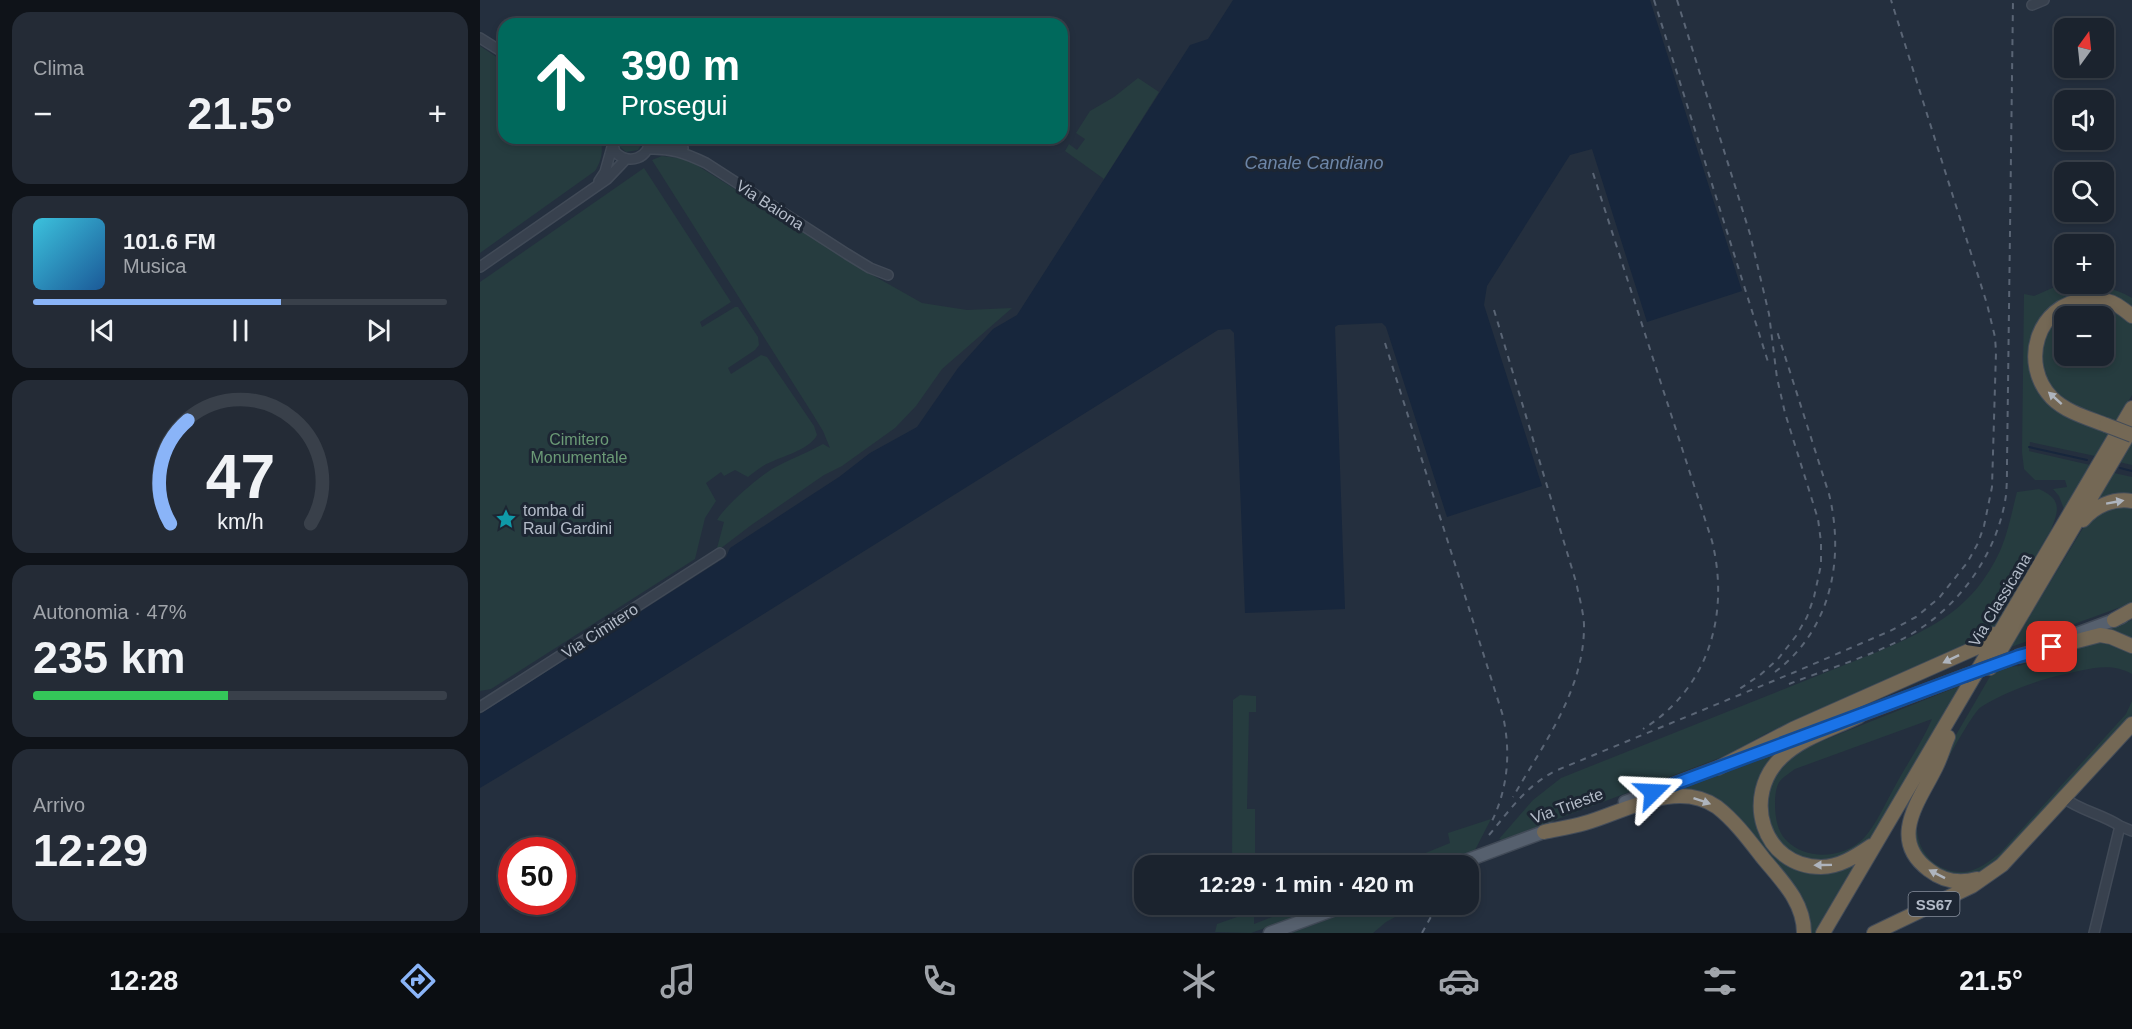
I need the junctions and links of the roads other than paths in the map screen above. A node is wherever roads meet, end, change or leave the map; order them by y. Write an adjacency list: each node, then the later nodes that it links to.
1 (2044, 0): 2 (street)
2 (2032, 5)
3 (480, 38): 4 (street)
4 (498, 48)
5 (612, 144): 12 (street)
6 (613, 144): 10 (street)
7 (649, 144): 9 (street)
8 (674, 144): 11 (street)
9 (648, 149): 10 (street); 11 (street, Via Baiona)
10 (626, 159): 12 (street)
11 (706, 163): 14 (street, Via Baiona)
12 (596, 186): 13 (street)
13 (480, 267)
14 (888, 275)
15 (2132, 316): 18 (highway, one-way to 15, bridge)
16 (2131, 409): 22 (highway, Via Classicana)
17 (2132, 428): 20 (highway, Via Classicana)
18 (2132, 435)
19 (2132, 501): 20 (highway, one-way to 19)
20 (2069, 535): 30 (highway, Via Classicana)
21 (720, 553): 27 (street, Via Cimitero)
22 (2034, 575): 31 (highway, one-way to 31); 36 (highway, Via Classicana)
23 (2132, 612): 24 (highway)
24 (2114, 620): 26 (main road, Via Trieste)
25 (2132, 646): 26 (highway)
26 (2015, 657): 28 (main road, Via Trieste, bridge)
27 (480, 707)
28 (1858, 716): 31 (main road, Via Trieste); 36 (highway, one-way to 28)
29 (2132, 724): 32 (highway, SS67)
30 (1948, 736): 38 (highway, one-way to 30); 43 (highway, Via Classicana)
31 (1718, 768): 35 (main road, Via Trieste)
32 (2064, 798): 33 (street); 38 (highway, SS67)
33 (2120, 826): 34 (street); 45 (street)
34 (2132, 831)
35 (1544, 832): 37 (main road, Via Trieste); 41 (highway, one-way to 41)
36 (1876, 843): 42 (highway, Via Classicana)
37 (1479, 856)
38 (1992, 873): 44 (highway, SS67)
39 (1319, 915): 40 (main road)
40 (1270, 933)
41 (1804, 933)
42 (1823, 933)
43 (1833, 933)
44 (1874, 933)
45 (2094, 933)

